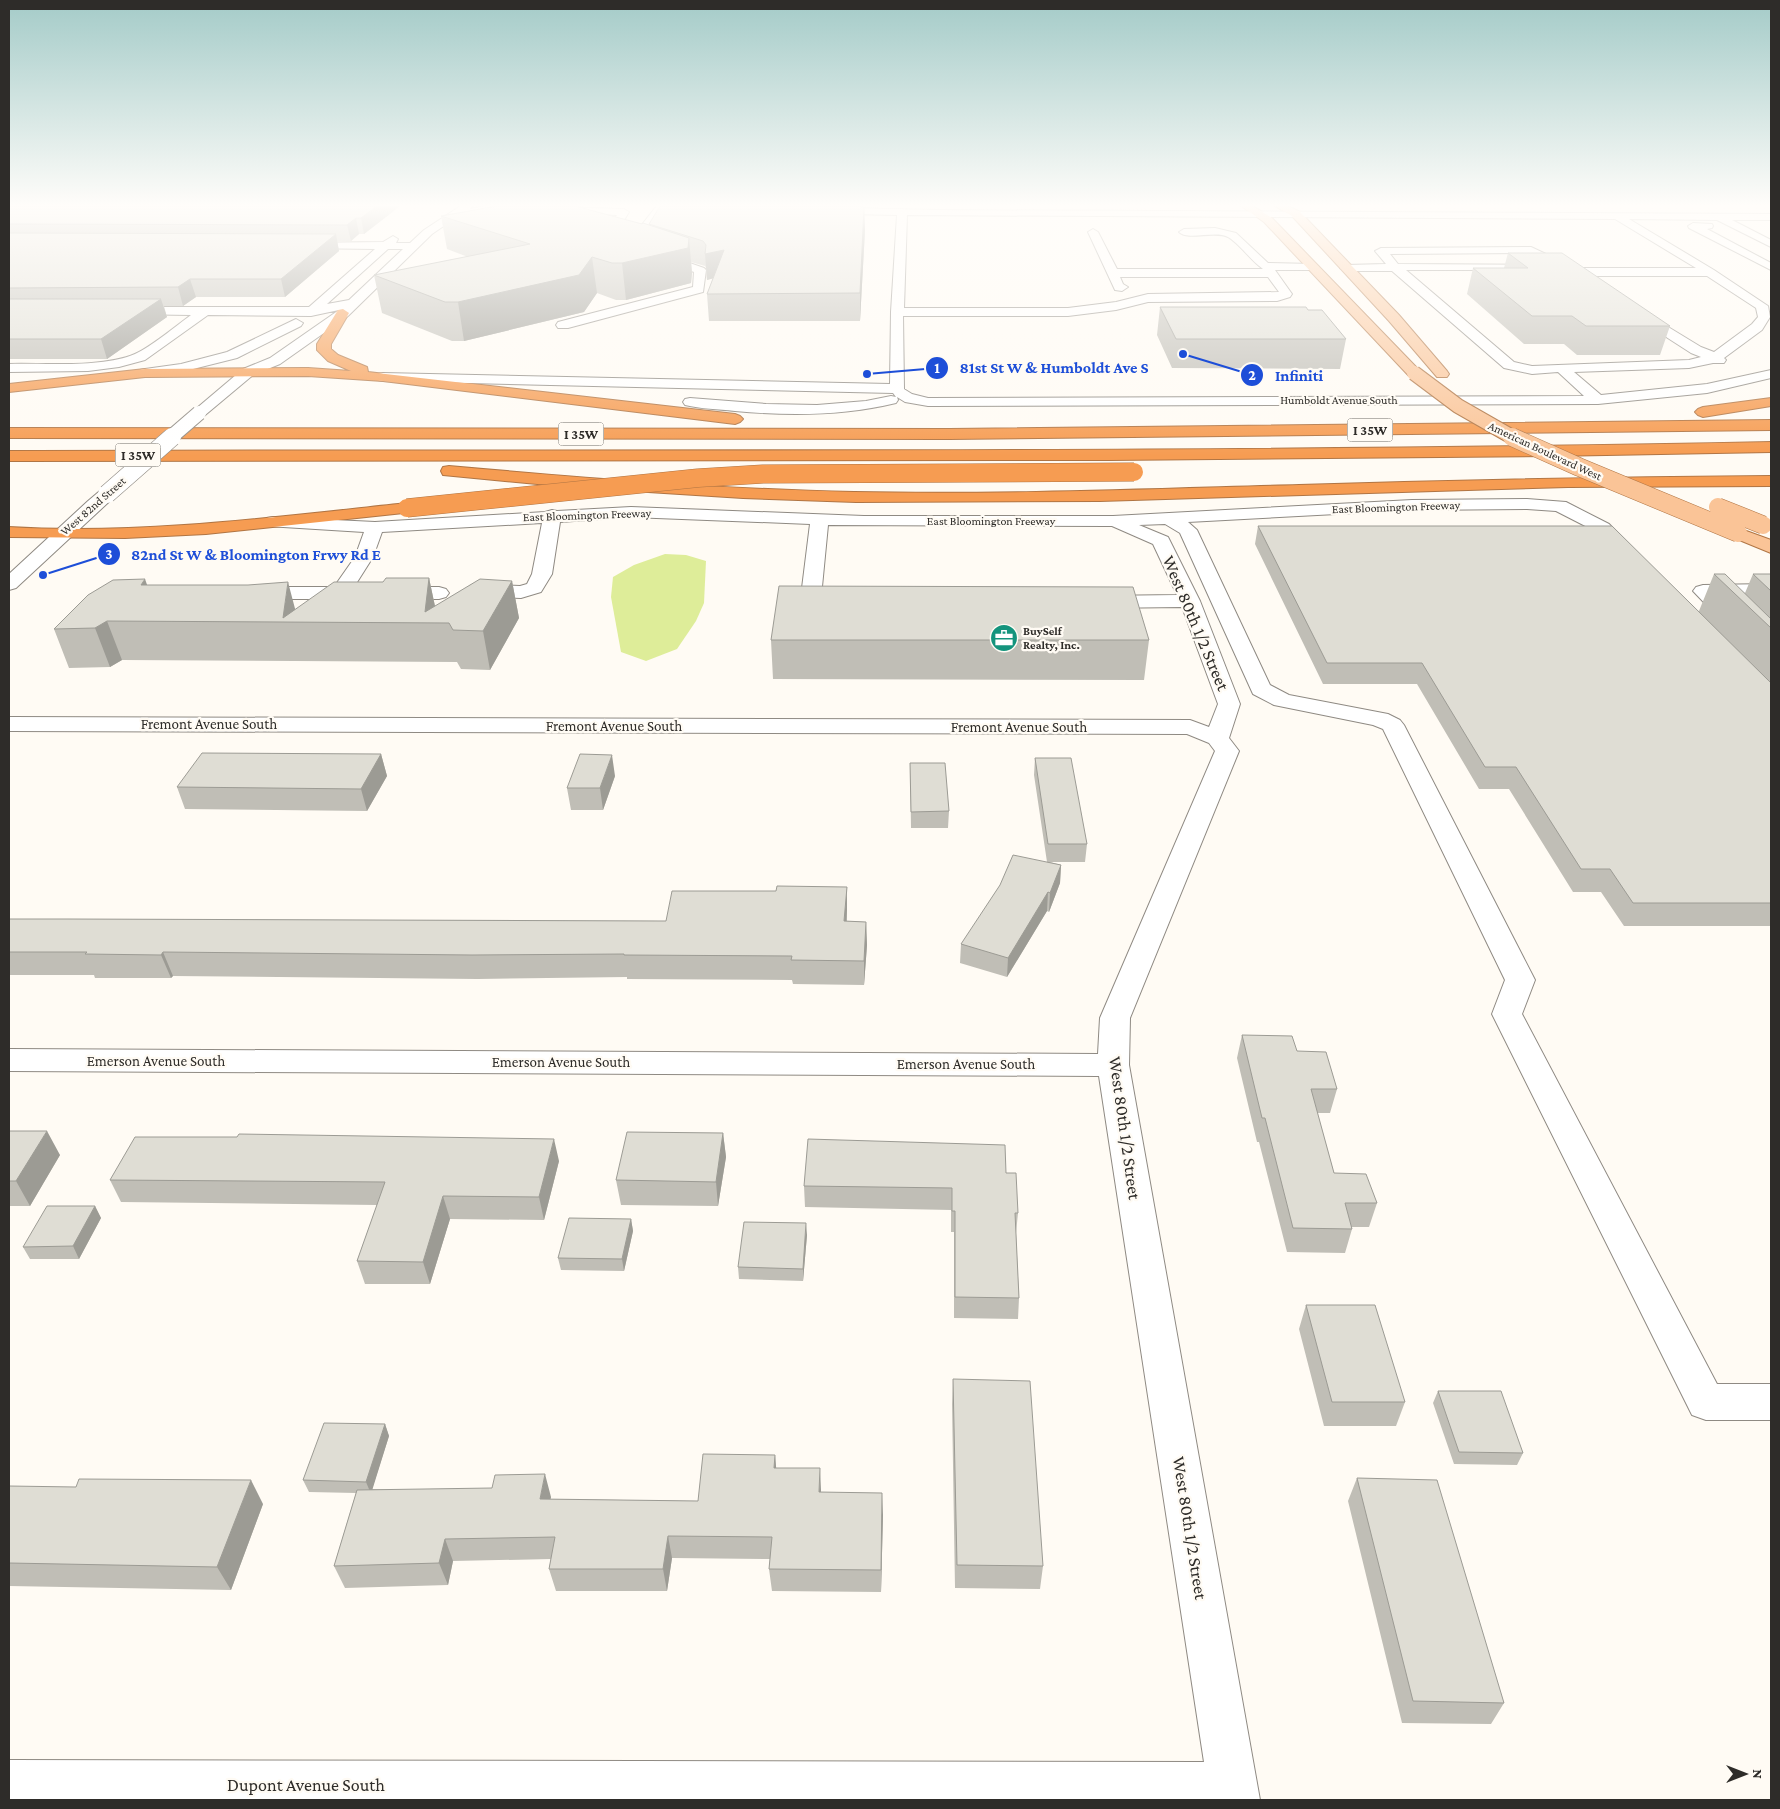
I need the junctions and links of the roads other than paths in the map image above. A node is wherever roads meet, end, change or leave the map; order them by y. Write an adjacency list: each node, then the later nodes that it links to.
1 (338, 287): 16 (street, West 82nd Street)
2 (370, 287): 13 (street, West 82nd Street)
3 (699, 287): 19 (street)
4 (898, 287): 17 (street)
5 (1139, 287): 11 (street)
6 (1282, 287): 11 (street)
7 (1332, 287): 63 (main road, American Boulevard West, bridge)
8 (1365, 287): 57 (main road, American Boulevard West, bridge)
9 (1419, 287): 22 (street)
10 (1734, 287): 20 (street)
11 (1160, 297): 17 (street)
12 (1624, 303): 20 (street)
13 (348, 308): 16 (street); 23 (street, West 82nd Street); 27 (highway)
14 (116, 311): 15 (street)
15 (205, 311): 16 (street); 21 (street)
16 (312, 311): 18 (street, West 82nd Street)
17 (897, 312): 34 (street)
18 (296, 323): 23 (street, West 82nd Street); 24 (street)
19 (563, 325)
20 (1714, 358): 22 (street); 25 (street)
21 (9, 368)
22 (1561, 368): 35 (street)
23 (248, 372): 24 (highway); 27 (highway); 62 (street, West 82nd Street, bridge)
24 (144, 373): 26 (highway)
25 (1770, 374): 35 (street, Humboldt Avenue South)
26 (108, 376): 28 (street); 33 (highway)
27 (383, 377): 29 (street); 42 (highway)
28 (9, 381)
29 (533, 382): 30 (street); 37 (street)
30 (626, 384): 31 (street); 37 (street)
31 (670, 384): 32 (street, Humboldt Avenue South); 38 (street)
32 (788, 387): 34 (street, Humboldt Avenue South); 39 (street)
33 (9, 388)
34 (901, 393): 35 (street, Humboldt Avenue South); 39 (street)
35 (1598, 400)
36 (1771, 402): 41 (highway)
37 (711, 404): 38 (street)
38 (759, 407): 39 (street)
39 (827, 410)
40 (1771, 425): 41 (highway, I 35W)
41 (1516, 429): 42 (highway, I 35W)
42 (1154, 432): 43 (highway, I 35W)
43 (9, 433)
44 (1771, 448): 45 (highway, I 35W)
45 (1717, 449): 46 (highway, I 35W); 48 (highway)
46 (268, 455): 47 (highway, I 35W); 50 (highway)
47 (9, 456)
48 (1253, 470)
49 (1152, 472): 54 (highway, bridge)
50 (1771, 481)
51 (552, 515): 52 (street, East Bloomington Freeway); 56 (street, East Bloomington Freeway); 66 (street)
52 (820, 520): 53 (street, East Bloomington Freeway); 73 (street)
53 (1113, 521): 55 (street, East Bloomington Freeway); 71 (street, West 80th 1/2 Street)
54 (273, 522): 56 (street, East Bloomington Freeway); 62 (highway)
55 (1179, 524): 58 (street, East Bloomington Freeway); 60 (street); 79 (street)
56 (375, 527): 69 (street)
57 (1767, 527)
58 (1603, 528): 59 (street); 64 (street, East Bloomington Freeway)
59 (1563, 529)
60 (1267, 530)
61 (9, 532): 62 (highway)
62 (61, 533): 65 (street, West 82nd Street)
63 (1771, 547)
64 (1638, 564)
65 (9, 584)
66 (474, 590)
67 (1771, 590): 74 (street)
68 (235, 593): 69 (street)
69 (340, 593): 70 (street)
70 (440, 593)
71 (1190, 601): 72 (street); 76 (street, West 80th 1/2 Street)
72 (1079, 602)
73 (848, 603)
74 (1771, 660)
75 (9, 724): 76 (street, Fremont Avenue South)
76 (1217, 738): 78 (street, West 80th 1/2 Street)
77 (9, 1060): 78 (street, Emerson Avenue South)
78 (1113, 1064): 81 (street, West 80th 1/2 Street)
79 (1771, 1402)
80 (9, 1785): 81 (street, Dupont Avenue South)
81 (1234, 1793)

